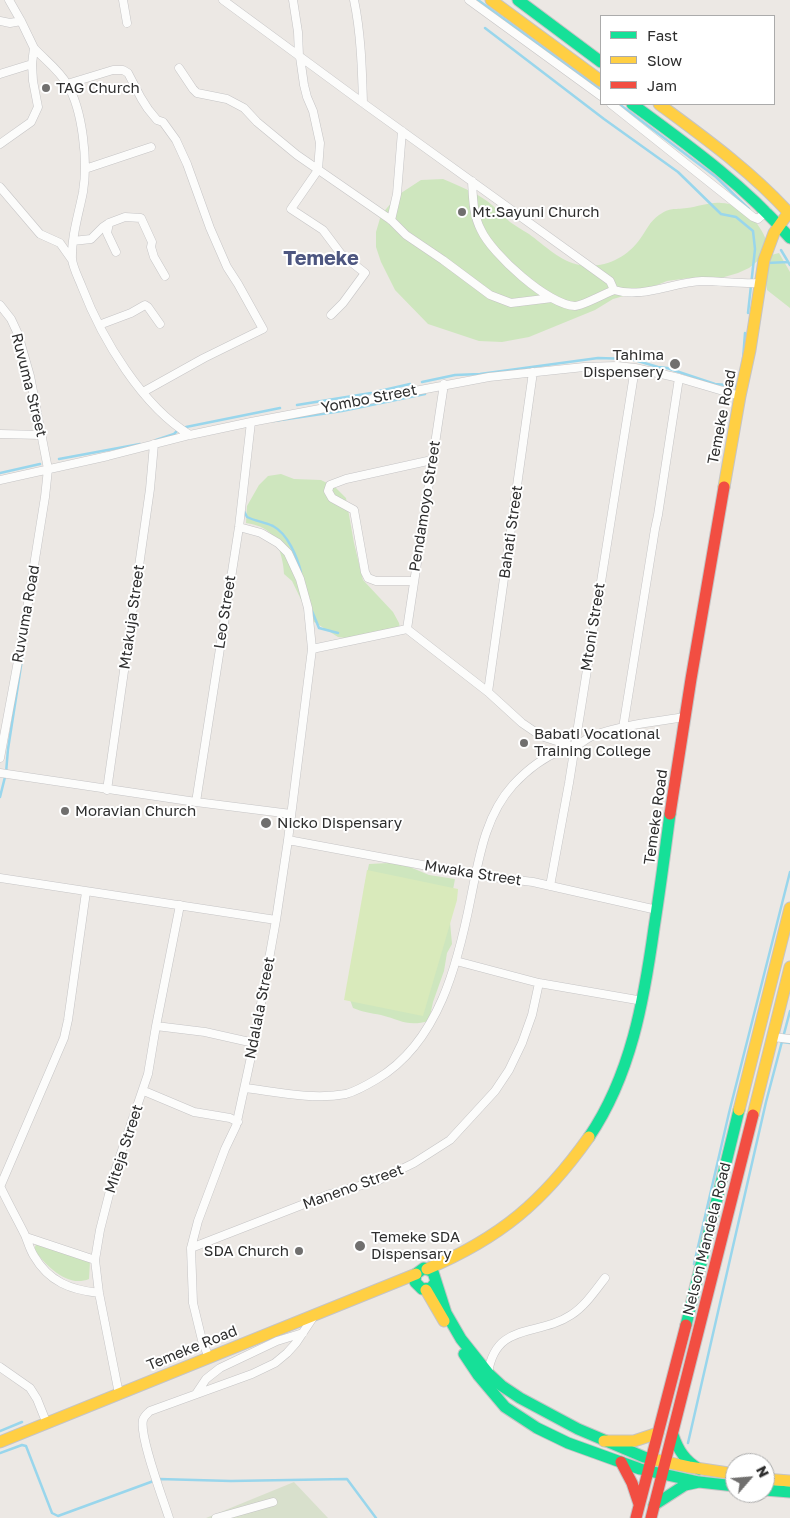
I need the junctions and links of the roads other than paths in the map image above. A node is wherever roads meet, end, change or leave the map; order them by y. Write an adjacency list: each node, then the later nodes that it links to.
1 (9, 0): 11 (street)
2 (123, 0): 12 (street)
3 (223, 0): 9 (street)
4 (293, 0): 14 (street)
5 (354, 0): 22 (street)
6 (469, 0): 21 (street)
7 (491, 0): 19 (street)
8 (518, 0): 15 (street)
9 (232, 3): 14 (street)
10 (0, 21): 11 (street)
11 (22, 21): 13 (street)
12 (127, 22)
13 (34, 48): 16 (street); 20 (street)
14 (300, 57): 22 (street); 30 (street)
15 (600, 61)
16 (32, 64): 18 (street); 27 (street)
17 (179, 68): 30 (street)
18 (0, 74)
19 (600, 80)
20 (67, 84): 29 (street); 54 (street)
21 (600, 95)
22 (363, 103): 26 (street)
23 (612, 105): 33 (street)
24 (633, 105): 33 (street)
25 (659, 105): 34 (street)
26 (402, 131): 31 (street); 35 (street)
27 (0, 144)
28 (152, 146): 29 (street)
29 (85, 169): 39 (street)
30 (318, 170): 35 (street); 47 (street)
31 (472, 181): 44 (street); 45 (street)
32 (0, 187): 41 (street)
33 (767, 211): 37 (street)
34 (790, 212): 37 (street, Temeke Road)
35 (391, 220): 45 (street)
36 (109, 223): 39 (street); 40 (street); 42 (street)
37 (780, 225): 38 (street); 43 (street, Temeke Road)
38 (790, 238)
39 (73, 241): 41 (street)
40 (116, 252)
41 (72, 260): 49 (street)
42 (165, 276)
43 (760, 283): 44 (street); 55 (street, Temeke Road)
44 (614, 290): 45 (street)
45 (552, 298)
46 (0, 305): 58 (street, Ruvuma Street)
47 (331, 314)
48 (160, 324): 49 (street)
49 (99, 325): 54 (street)
50 (635, 368): 51 (street, Yombo Street); 52 (street, Yombo Street); 71 (street, Mtoni Street)
51 (533, 372): 53 (street, Yombo Street); 68 (street, Bahati Street)
52 (678, 378): 55 (street, Yombo Street); 70 (street)
53 (444, 384): 56 (street, Yombo Street); 61 (street, Pendamoyo Street)
54 (143, 392): 59 (street)
55 (740, 396): 69 (street, Temeke Road)
56 (252, 422): 59 (street, Yombo Street); 64 (street, Leo Street)
57 (0, 434): 58 (street)
58 (42, 434): 62 (street, Ruvuma Street)
59 (190, 435): 60 (street, Yombo Street)
60 (154, 444): 62 (street, Yombo Street); 74 (street, Mtakuja Street)
61 (432, 460): 65 (street, Pendamoyo Street); 65 (street)
62 (48, 469): 63 (street, Yombo Street); 72 (street, Ruvuma Road)
63 (0, 480)
64 (239, 528): 67 (street, Ndalala Street); 75 (street, Leo Street)
65 (414, 581): 66 (street, Pendamoyo Street)
66 (407, 629): 67 (street); 68 (street)
67 (312, 649): 76 (street, Ndalala Street)
68 (488, 692): 71 (street)
69 (685, 717): 70 (street); 84 (street, Temeke Road)
70 (623, 728): 71 (street)
71 (574, 747): 78 (street); 80 (street, Mtoni Street)
72 (0, 758)
73 (0, 773): 74 (street)
74 (107, 790): 75 (street)
75 (196, 802): 76 (street)
76 (290, 814): 77 (street, Ndalala Street)
77 (288, 840): 78 (street, Mwaka Street); 85 (street, Ndalala Street)
78 (476, 875): 80 (street, Mwaka Street); 86 (street)
79 (0, 878): 81 (street)
80 (550, 886): 84 (street, Mwaka Street)
81 (86, 892): 82 (street); 97 (street)
82 (180, 905): 85 (street); 90 (street, Miteja Street)
83 (790, 908): 113 (street, Nelson Mandela Road)
84 (657, 910): 89 (street, Temeke Road)
85 (276, 920): 93 (street, Ndalala Street)
86 (456, 961): 88 (street); 94 (street)
87 (790, 966): 91 (street, Nelson Mandela Road)
88 (539, 983): 89 (street); 99 (street, Maneno Street)
89 (643, 1001): 101 (street, Temeke Road)
90 (156, 1026): 93 (street); 95 (street, Miteja Street)
91 (773, 1037): 92 (street); 114 (street, Nelson Mandela Road)
92 (790, 1039)
93 (254, 1043): 94 (street, Ndalala Street)
94 (245, 1088): 96 (street, Ndalala Street)
95 (144, 1091): 96 (street); 100 (street, Miteja Street)
96 (238, 1122): 99 (street, Ndalala Street)
97 (0, 1187): 98 (street)
98 (26, 1237): 100 (street); 104 (street)
99 (191, 1248): 107 (street, Ndalala Street)
100 (95, 1260): 104 (street, Miteja Street)
101 (452, 1260): 103 (street); 103 (street)
102 (605, 1278): 109 (street)
103 (426, 1282): 105 (street, Temeke Road); 109 (street); 119 (street)
104 (99, 1293): 110 (street, Miteja Street)
105 (316, 1314): 106 (street); 107 (street, Temeke Road)
106 (303, 1333): 111 (street); 111 (street)
107 (209, 1358): 110 (street, Temeke Road)
108 (0, 1367): 112 (street)
109 (488, 1372): 115 (street)
110 (119, 1394): 112 (street, Temeke Road)
111 (195, 1394): 133 (street)
112 (46, 1424): 116 (street, Temeke Road)
113 (658, 1434): 115 (street); 117 (street, Nelson Mandela Road)
114 (673, 1435): 118 (street, Nelson Mandela Road); 120 (street)
115 (604, 1441): 117 (street)
116 (0, 1442)
117 (652, 1459): 118 (street); 121 (street, Nelson Mandela Road)
118 (666, 1461): 120 (street); 123 (street, Nelson Mandela Road)
119 (621, 1462): 121 (street); 131 (street)
120 (699, 1469): 122 (street)
121 (648, 1472): 123 (street); 131 (street)
122 (725, 1473)
123 (662, 1475): 125 (street); 132 (street, Nelson Mandela Road)
124 (775, 1481): 126 (street)
125 (699, 1482): 127 (street); 132 (street)
126 (790, 1482)
127 (725, 1485)
128 (775, 1491): 129 (street)
129 (790, 1492)
130 (273, 1502): 134 (street)
131 (639, 1504): 135 (street)
132 (654, 1505): 136 (street, Nelson Mandela Road)
133 (169, 1518)
134 (216, 1518)
135 (636, 1518)
136 (651, 1518)

